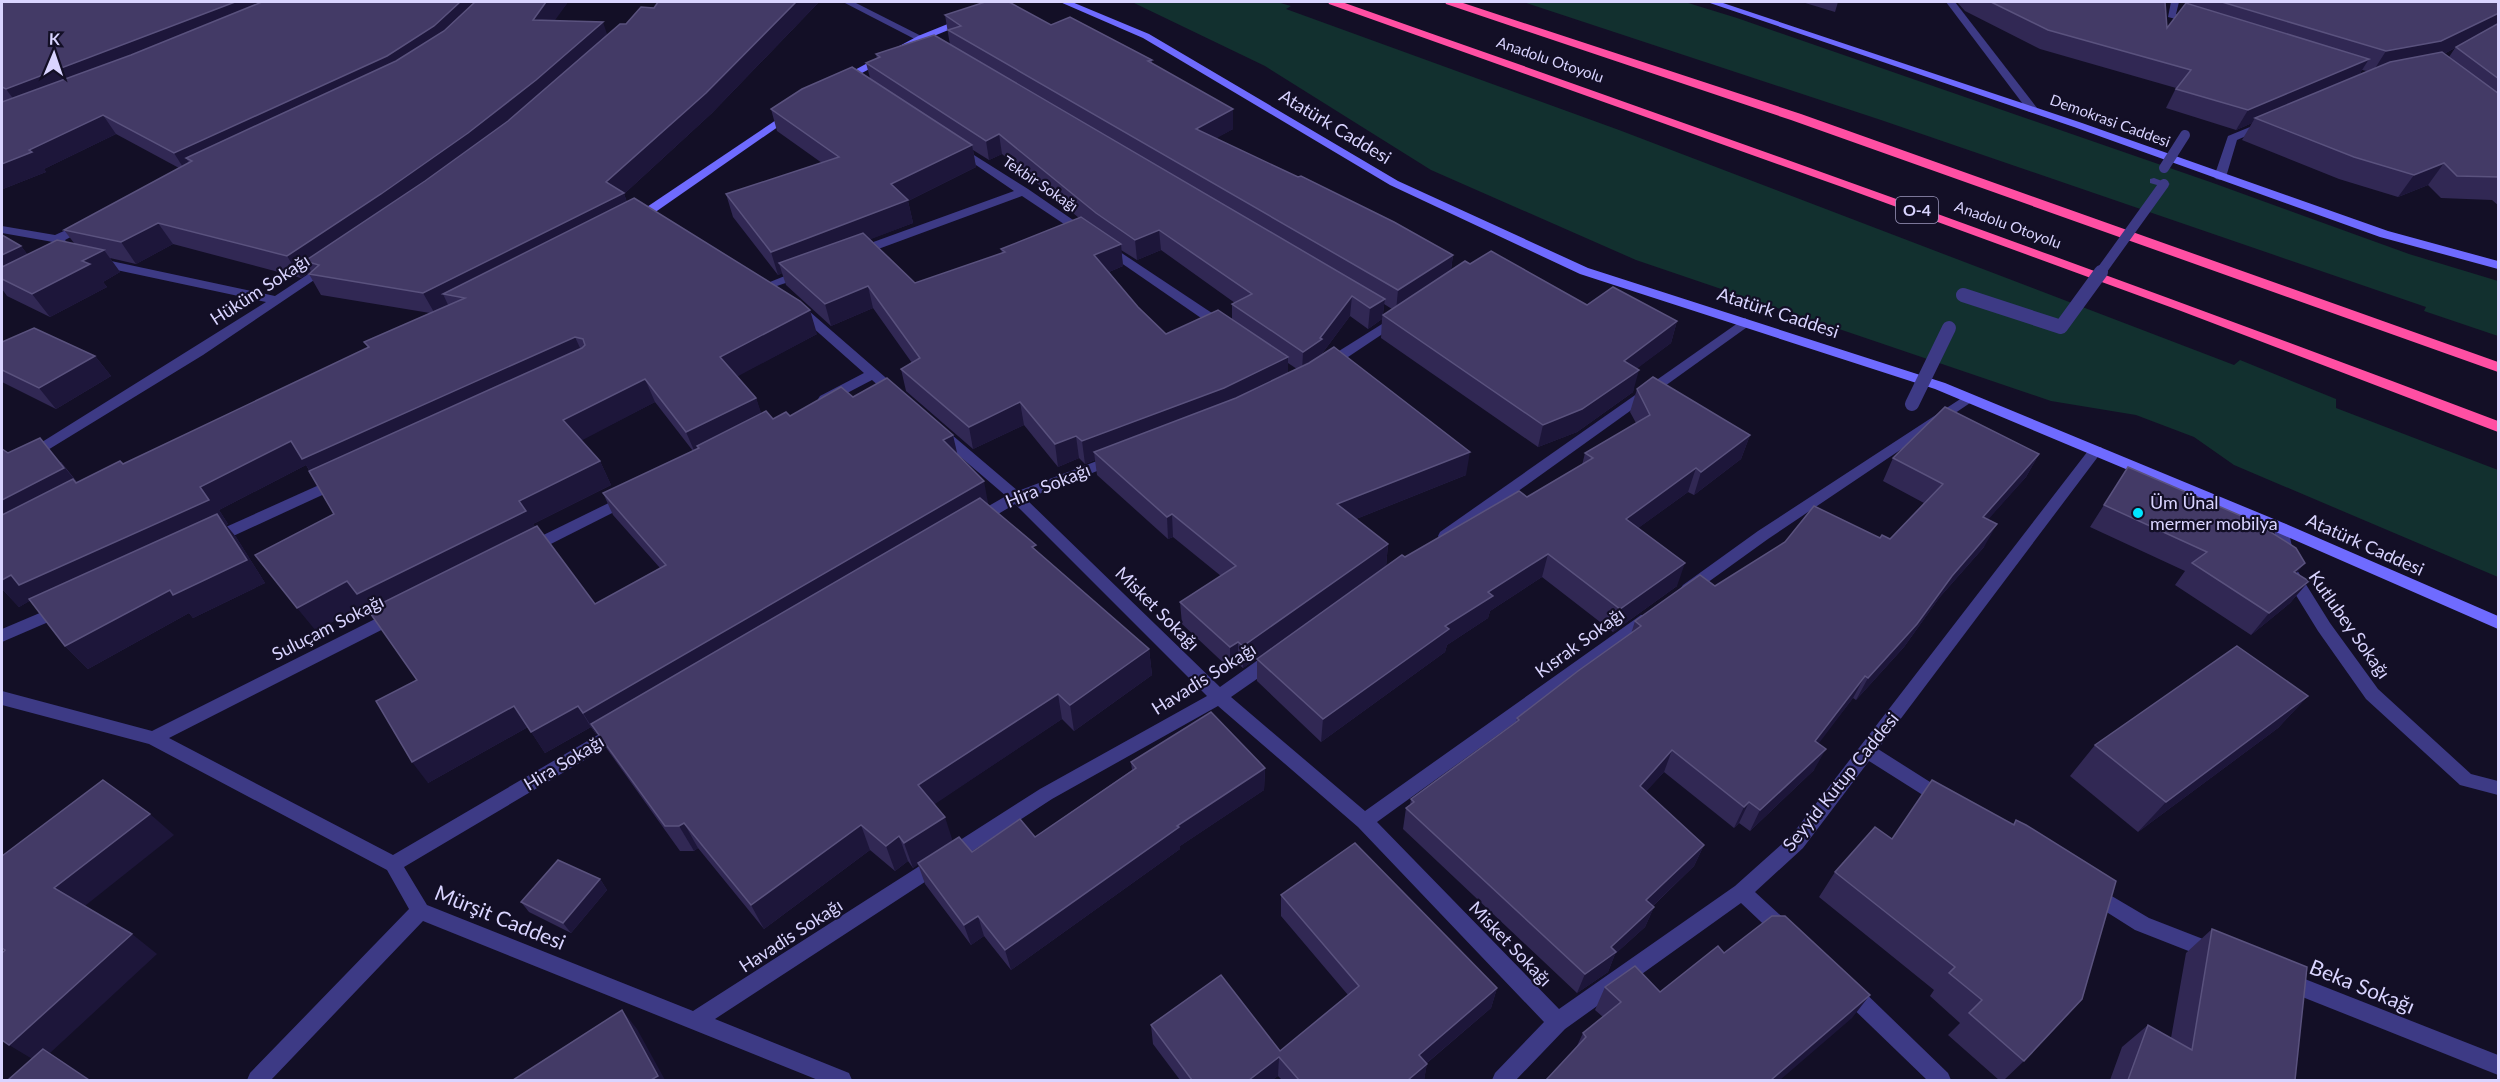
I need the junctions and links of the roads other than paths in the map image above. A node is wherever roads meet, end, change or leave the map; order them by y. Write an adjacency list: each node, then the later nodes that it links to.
1 (848, 2): 10 (street)
2 (1065, 2): 33 (street, Atatürk Caddesi)
3 (1333, 2): 43 (highway, Anadolu Otoyolu / O-4)
4 (1450, 2): 36 (highway, Anadolu Otoyolu / O-4)
5 (1712, 2): 14 (street, Demokrasi Caddesi)
6 (1950, 2): 14 (street)
7 (2175, 2): 9 (street)
8 (976, 15): 10 (street)
9 (2203, 25)
10 (921, 38): 11 (street); 12 (street)
11 (942, 50)
12 (831, 87)
13 (804, 104): 23 (street)
14 (2033, 110): 19 (street, Demokrasi Caddesi)
15 (2275, 120): 19 (street)
16 (2185, 135): 18 (street, bridge)
17 (946, 139): 21 (street, Tekbir Sokağı)
18 (2164, 168)
19 (2220, 177): 28 (street, Demokrasi Caddesi)
20 (2154, 181): 30 (street, bridge)
21 (1024, 191): 26 (street); 35 (street, Tekbir Sokağı)
22 (90, 224): 25 (street)
23 (618, 227)
24 (2, 230): 25 (street)
25 (57, 239): 31 (street)
26 (848, 256)
27 (335, 262): 31 (street, Hüküm Sokağı)
28 (2499, 266)
29 (815, 268): 37 (street)
30 (1963, 296)
31 (277, 300): 49 (street, Hüküm Sokağı)
32 (1415, 306): 38 (street)
33 (1745, 322): 39 (street, Atatürk Caddesi); 55 (street)
34 (1949, 328): 40 (street, bridge)
35 (1235, 335)
36 (2499, 367)
37 (874, 374): 41 (street); 42 (street)
38 (1312, 375)
39 (1968, 398): 47 (street, Atatürk Caddesi); 58 (street)
40 (1912, 404)
41 (909, 405)
42 (810, 406)
43 (2444, 407): 45 (highway, Anadolu Otoyolu / O-4); 46 (street)
44 (927, 420): 52 (street, Misket Sokağı)
45 (2499, 427)
46 (2499, 432)
47 (2096, 450): 54 (street, Atatürk Caddesi); 69 (street, Seyyid Kutup Caddesi)
48 (1134, 452): 52 (street, Hira Sokağı)
49 (2, 473)
50 (348, 477): 56 (street)
51 (640, 492): 57 (street)
52 (1016, 497): 53 (street, Hira Sokağı); 66 (street, Misket Sokağı)
53 (965, 527)
54 (2281, 528): 62 (street, Atatürk Caddesi); 70 (street, Kutlubey Sokağı)
55 (1433, 544)
56 (196, 547)
57 (513, 556)
58 (1676, 598)
59 (78, 603): 63 (street)
60 (407, 610): 68 (street, Suluçam Sokağı)
61 (1656, 612): 72 (street, Kısrak Sokağı)
62 (2499, 623)
63 (2, 636)
64 (1287, 649): 66 (street, Havadis Sokağı)
65 (2, 698): 68 (street)
66 (1219, 698): 72 (street, Misket Sokağı); 81 (street, Havadis Sokağı)
67 (628, 726): 73 (street, Hira Sokağı)
68 (153, 738): 73 (street)
69 (1867, 751): 71 (street); 75 (street, Seyyid Kutup Caddesi)
70 (2499, 788)
71 (1955, 807)
72 (1364, 821): 82 (street, Misket Sokağı)
73 (393, 864): 76 (street, Mürşit Caddesi)
74 (2073, 880): 78 (street)
75 (1742, 892): 77 (street); 82 (street, Seyyid Kutup Caddesi)
76 (420, 911): 81 (street, Mürşit Caddesi); 84 (street)
77 (1795, 940)
78 (2231, 959)
79 (2264, 972): 83 (street, Beka Sokağı)
80 (1839, 981): 87 (street)
81 (695, 1021): 85 (street, Mürşit Caddesi)
82 (1558, 1022): 86 (street, Seyyid Kutup Caddesi)
83 (2499, 1065)
84 (257, 1080)
85 (842, 1080)
86 (1502, 1080)
87 (1941, 1080)

